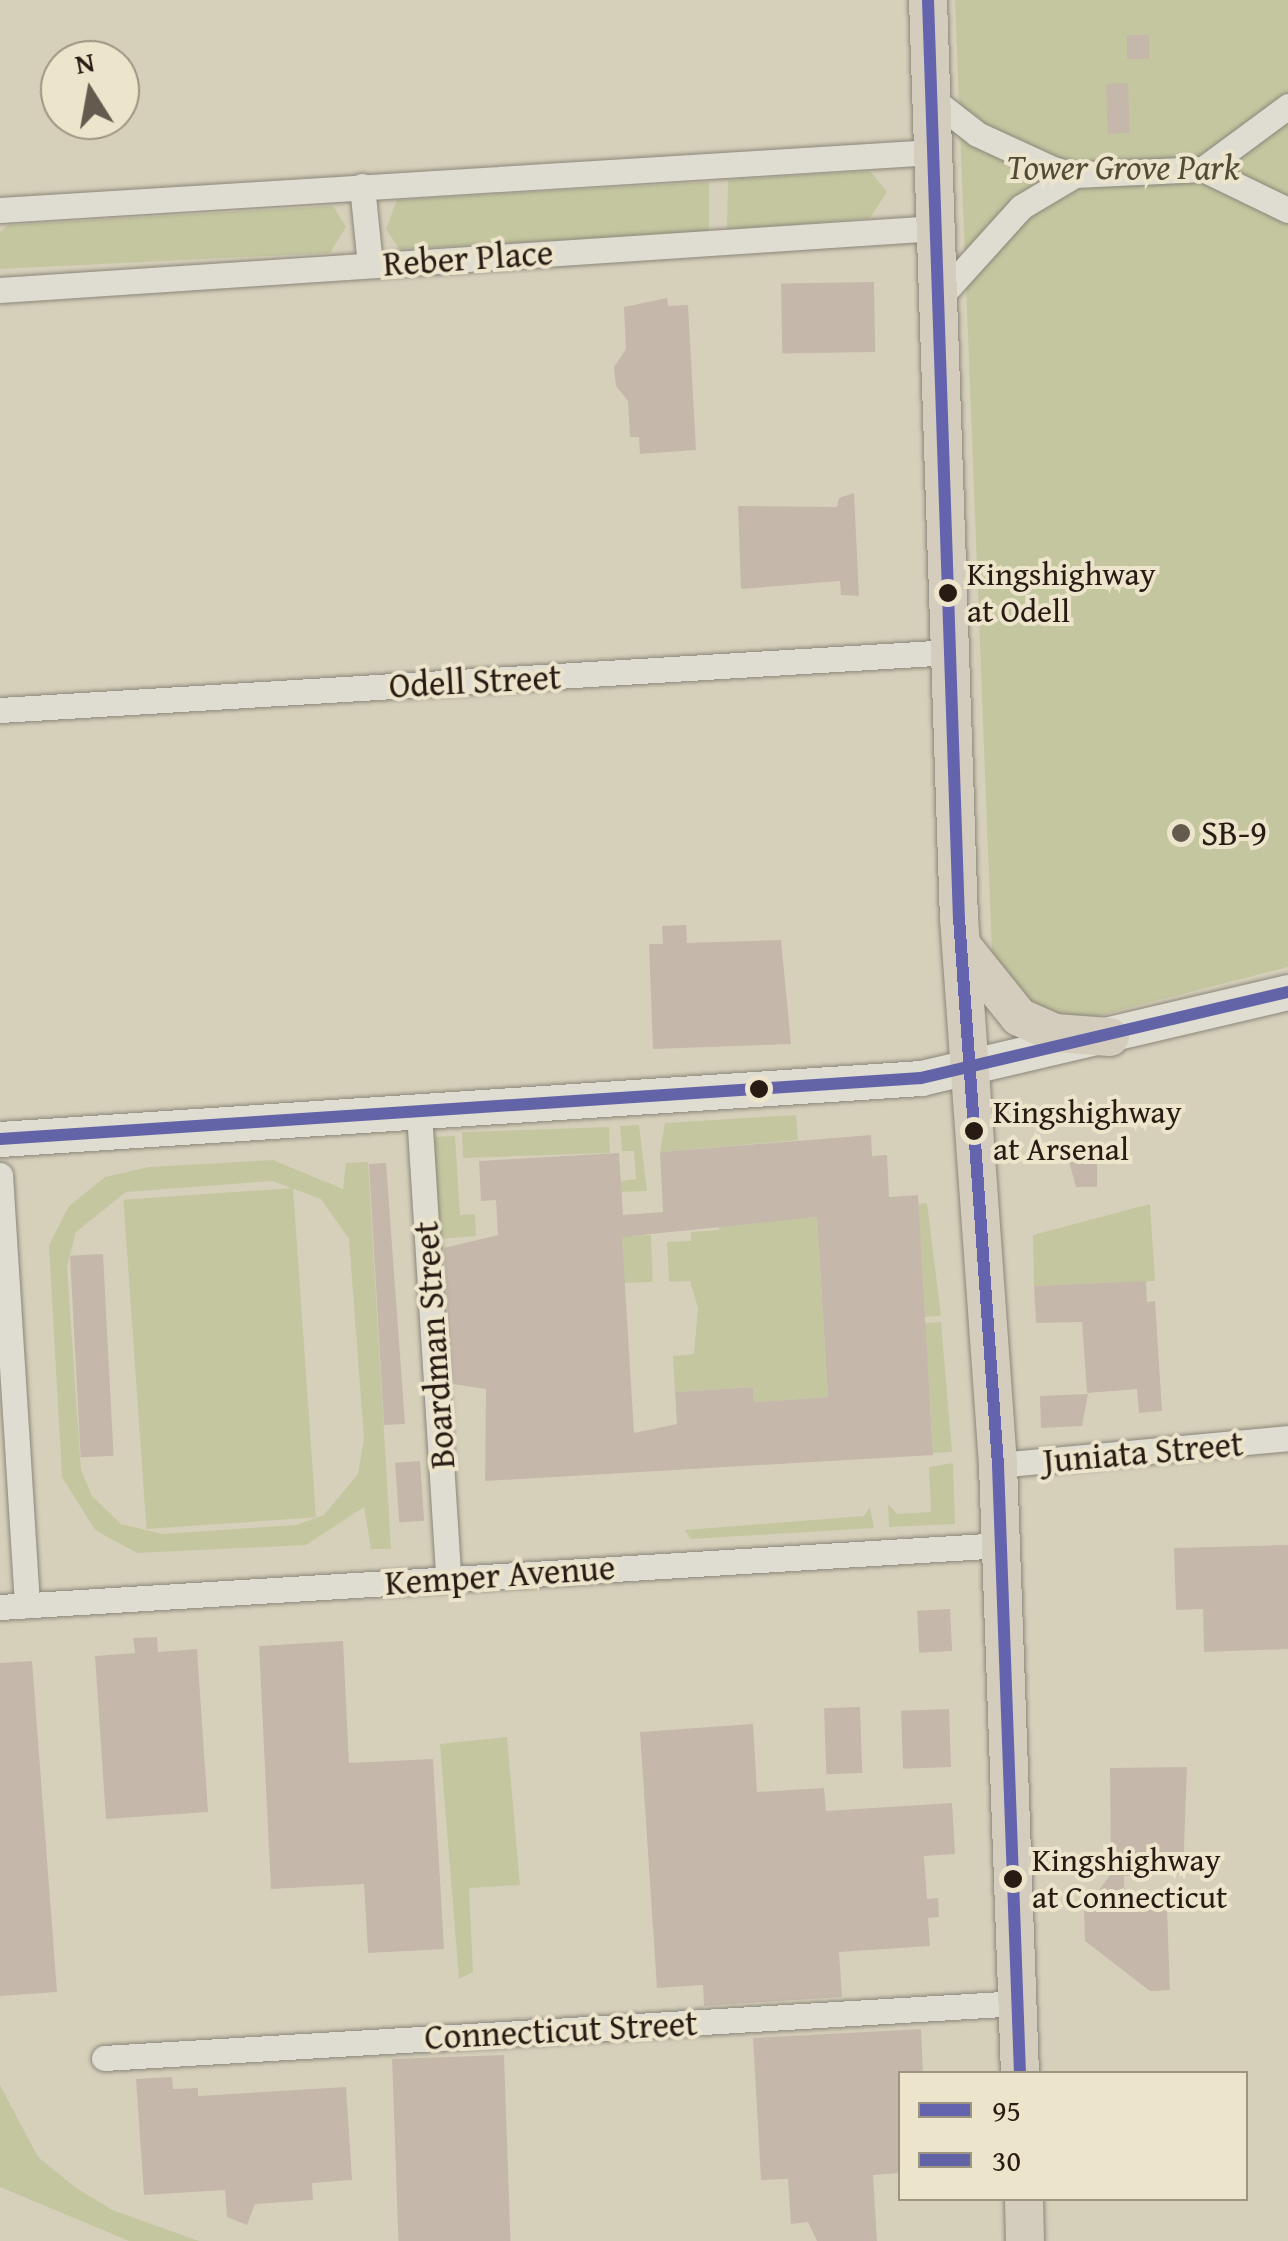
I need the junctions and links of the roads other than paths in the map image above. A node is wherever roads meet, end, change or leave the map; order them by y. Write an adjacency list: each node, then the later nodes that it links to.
1 (928, 0): 2 (main road)
2 (932, 98): 4 (main road); 6 (street)
3 (1288, 106): 5 (street)
4 (933, 152): 7 (street); 10 (main road)
5 (1203, 169): 6 (street); 9 (street)
6 (1075, 175): 13 (street)
7 (362, 186): 8 (street); 11 (street)
8 (0, 210)
9 (1288, 210)
10 (936, 228): 11 (street, Reber Place); 13 (main road)
11 (370, 265): 12 (street, Reber Place)
12 (0, 290)
13 (938, 299): 14 (main road)
14 (950, 652): 15 (street, Odell Street); 16 (main road)
15 (0, 710)
16 (960, 944): 18 (main road); 19 (main road)
17 (1287, 996): 18 (main road)
18 (1110, 1037): 19 (main road)
19 (968, 1071): 20 (main road); 24 (main road)
20 (419, 1112): 21 (main road); 26 (street, Boardman Street)
21 (0, 1139)
22 (0, 1175): 27 (street)
23 (1288, 1438): 24 (street, Juniata Street)
24 (998, 1465): 25 (main road)
25 (1001, 1544): 26 (street, Kemper Avenue); 29 (main road)
26 (448, 1578): 27 (street, Kemper Avenue)
27 (27, 1606): 28 (street, Kemper Avenue)
28 (0, 1607)
29 (1018, 2003): 30 (street, Connecticut Street); 31 (main road)
30 (104, 2058)
31 (1020, 2071)
32 (1024, 2201): 33 (main road)
33 (1025, 2241)

